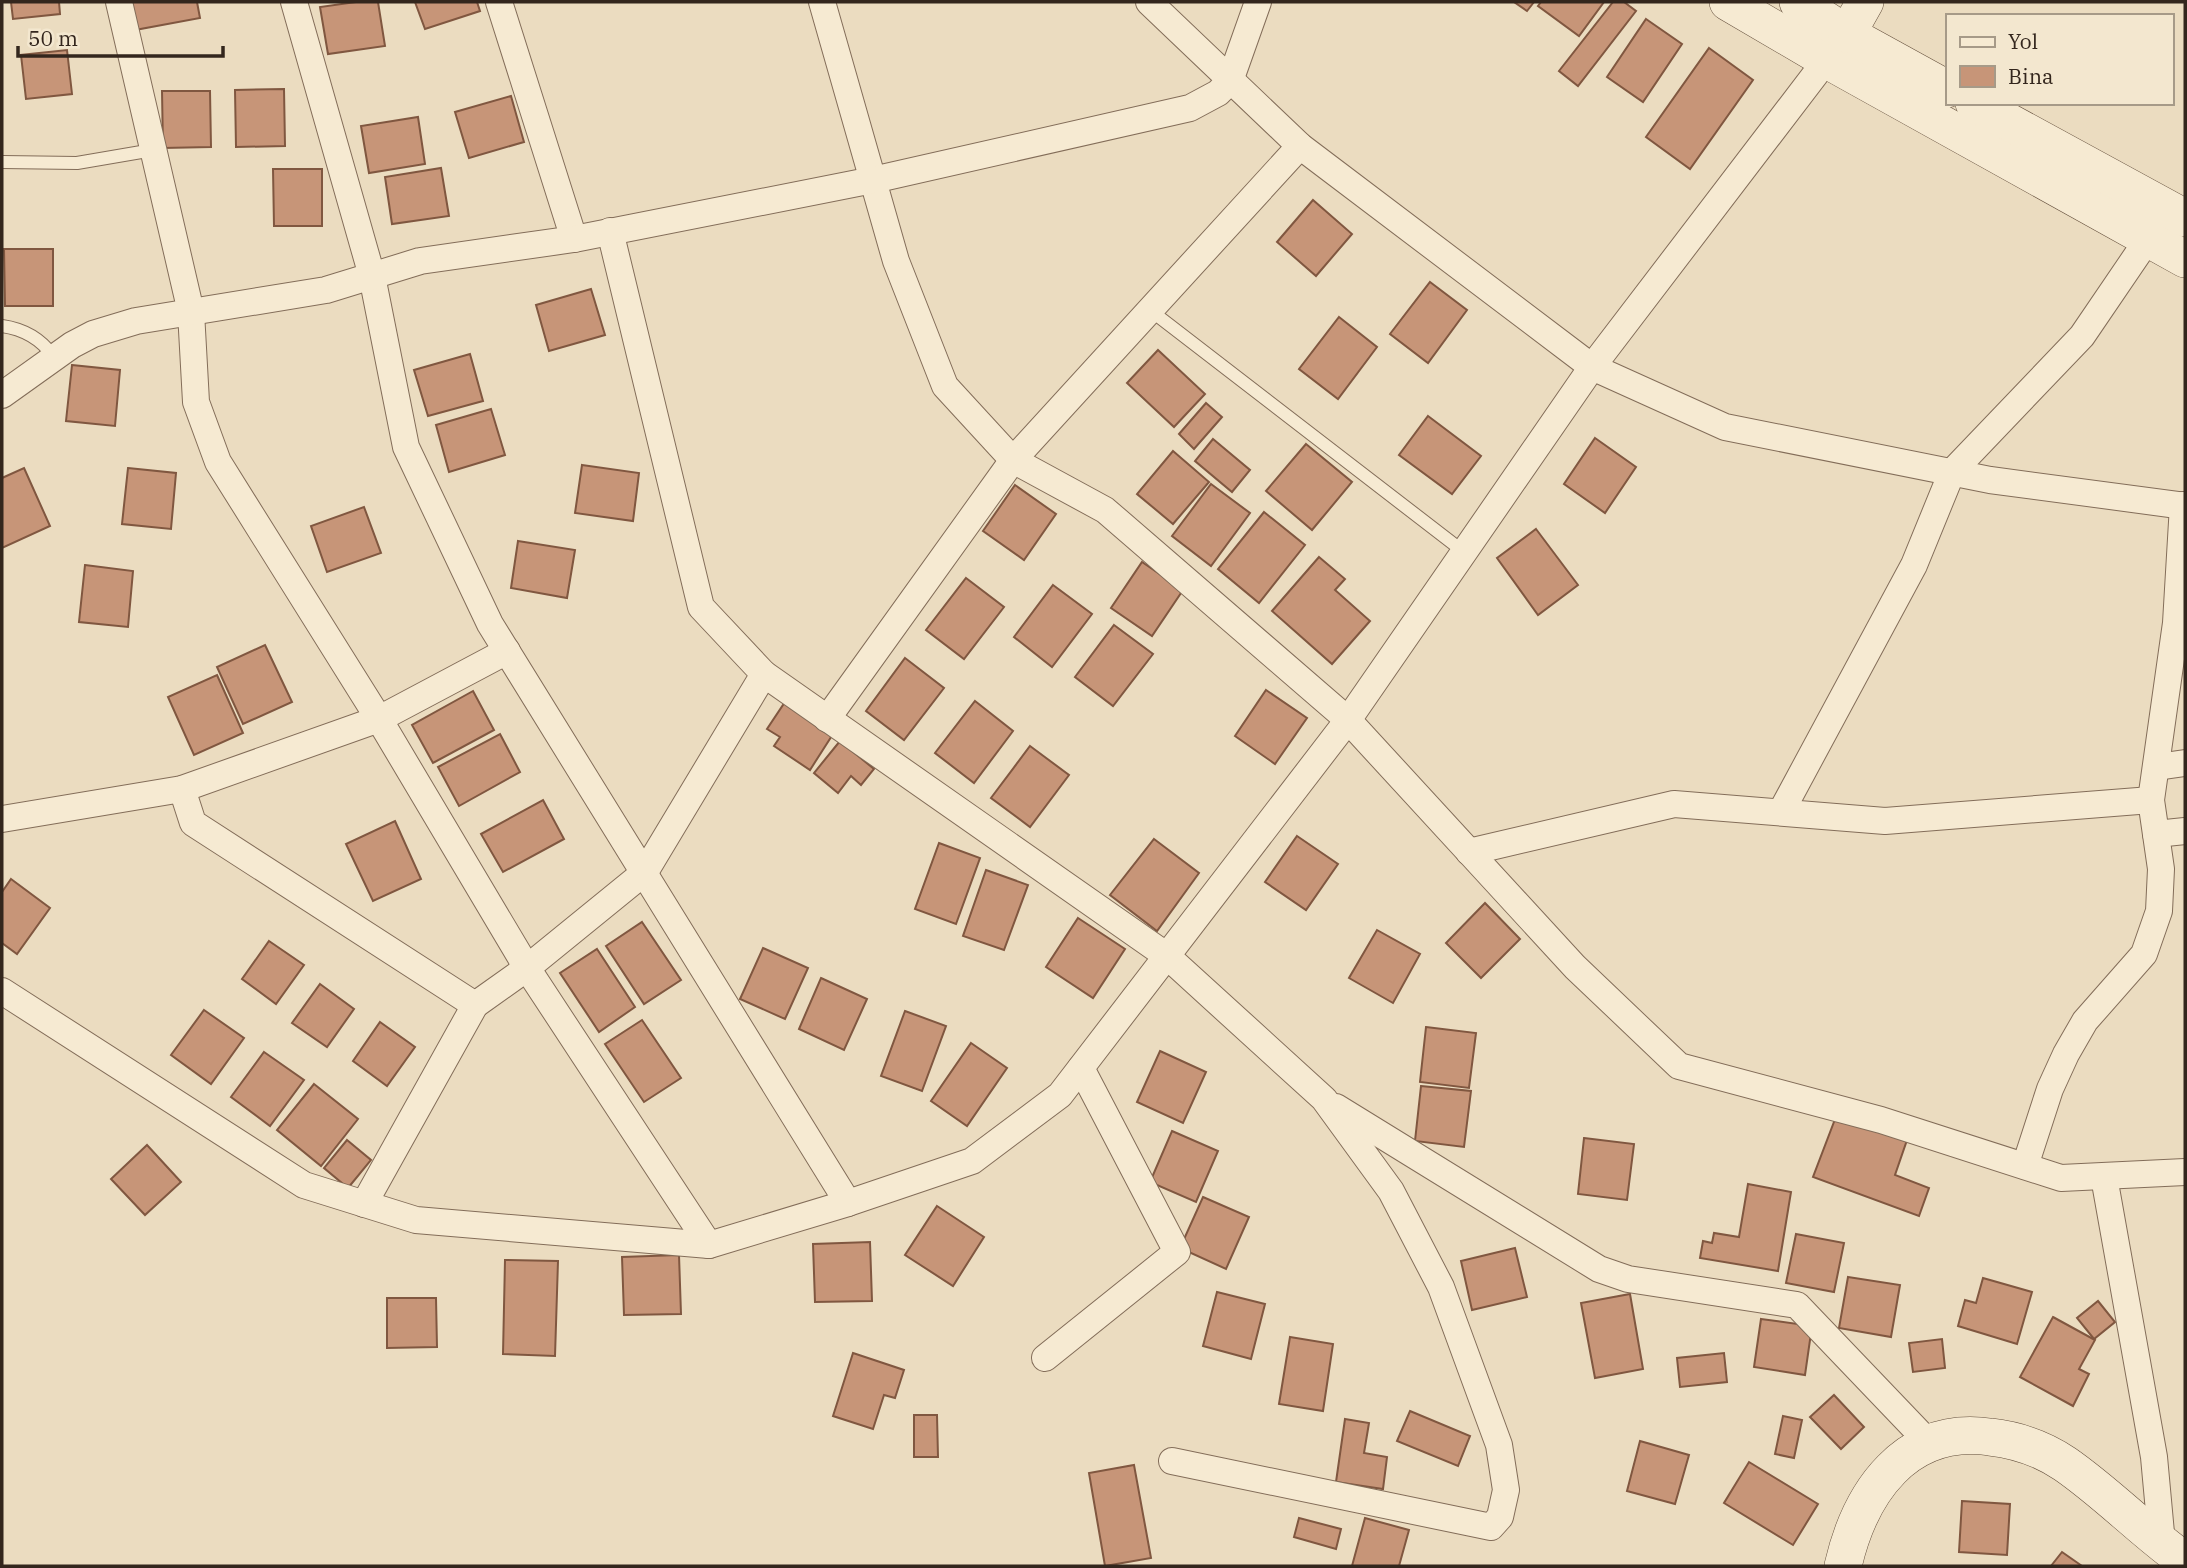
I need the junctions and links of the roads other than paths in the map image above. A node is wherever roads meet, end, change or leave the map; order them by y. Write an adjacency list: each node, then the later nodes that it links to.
1 (119, 2): 15 (street)
2 (295, 2): 23 (street)
3 (499, 2): 20 (street)
4 (822, 2): 17 (street)
5 (1149, 2): 11 (street)
6 (1258, 2): 11 (street)
7 (1728, 2): 10 (main road)
8 (1798, 2): 10 (main road)
9 (1865, 2): 10 (main road)
10 (1837, 47): 12 (main road); 21 (main road); 28 (street)
11 (1230, 81): 14 (street); 17 (street)
12 (1946, 89)
13 (1978, 105): 18 (main road)
14 (1300, 146): 24 (street); 28 (street)
15 (153, 150): 16 (lane); 25 (street)
16 (2, 162)
17 (873, 180): 19 (street); 30 (street)
18 (2185, 219)
19 (610, 231): 20 (street); 35 (street)
20 (574, 239): 23 (street)
21 (2147, 239): 22 (main road); 31 (street)
22 (2185, 259)
23 (372, 276): 25 (street); 34 (street)
24 (1150, 310): 30 (street); 33 (lane)
25 (191, 312): 27 (street); 36 (street)
26 (2, 326): 27 (lane)
27 (53, 356): 29 (street)
28 (1592, 367): 31 (street); 33 (street)
29 (2, 395)
30 (1013, 460): 37 (street); 38 (street)
31 (1952, 472): 32 (street); 43 (street)
32 (2184, 506): 40 (street)
33 (1464, 552): 38 (street)
34 (507, 651): 36 (street); 48 (street)
35 (764, 674): 37 (street); 48 (street)
36 (379, 719): 41 (street); 50 (street)
37 (827, 719): 49 (street)
38 (1348, 720): 47 (street); 49 (street)
39 (2185, 763): 40 (street)
40 (2157, 767): 42 (street)
41 (182, 789): 44 (street); 52 (street)
42 (2151, 800): 43 (street); 46 (street)
43 (1781, 812): 47 (street)
44 (2, 819)
45 (2185, 831): 46 (street)
46 (2156, 834): 55 (street)
47 (1469, 852): 55 (street)
48 (645, 872): 50 (street); 58 (street)
49 (1167, 956): 53 (street); 54 (street)
50 (527, 968): 52 (street); 60 (street)
51 (2, 991): 59 (street)
52 (475, 1005): 59 (street)
53 (1081, 1068): 58 (street); 61 (street)
54 (1324, 1100): 62 (street); 63 (street)
55 (2025, 1166): 57 (street)
56 (2185, 1172): 57 (street)
57 (2104, 1177): 64 (street)
58 (848, 1203): 60 (street)
59 (364, 1204): 60 (street)
60 (709, 1245)
61 (1045, 1358)
62 (1929, 1443): 64 (main road); 65 (main road)
63 (1171, 1461)
64 (2174, 1552)
65 (1843, 1566)

